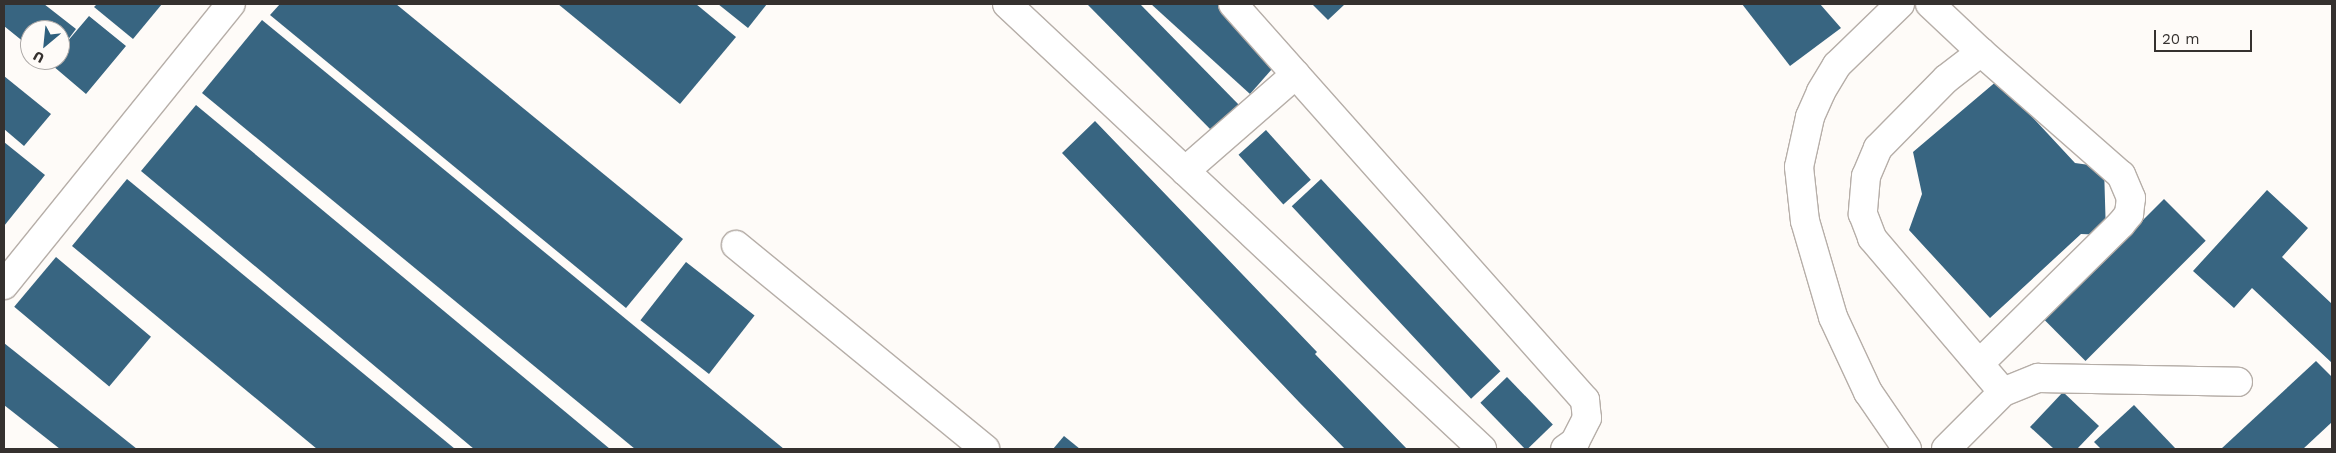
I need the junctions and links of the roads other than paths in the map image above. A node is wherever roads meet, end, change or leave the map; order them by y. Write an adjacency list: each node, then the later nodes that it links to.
1 (231, 4): 10 (street)
2 (1007, 4): 8 (street)
3 (1233, 4): 7 (street)
4 (1900, 4): 17 (street)
5 (1931, 5): 6 (street)
6 (1981, 52): 11 (street); 11 (street)
7 (1296, 74): 8 (street); 16 (street)
8 (1185, 171): 15 (street)
9 (736, 245): 14 (street)
10 (4, 285)
11 (1980, 363): 13 (street)
12 (2238, 382): 13 (street)
13 (2002, 392): 18 (street)
14 (984, 449)
15 (1482, 449)
16 (1565, 449)
17 (1907, 449)
18 (1946, 449)

